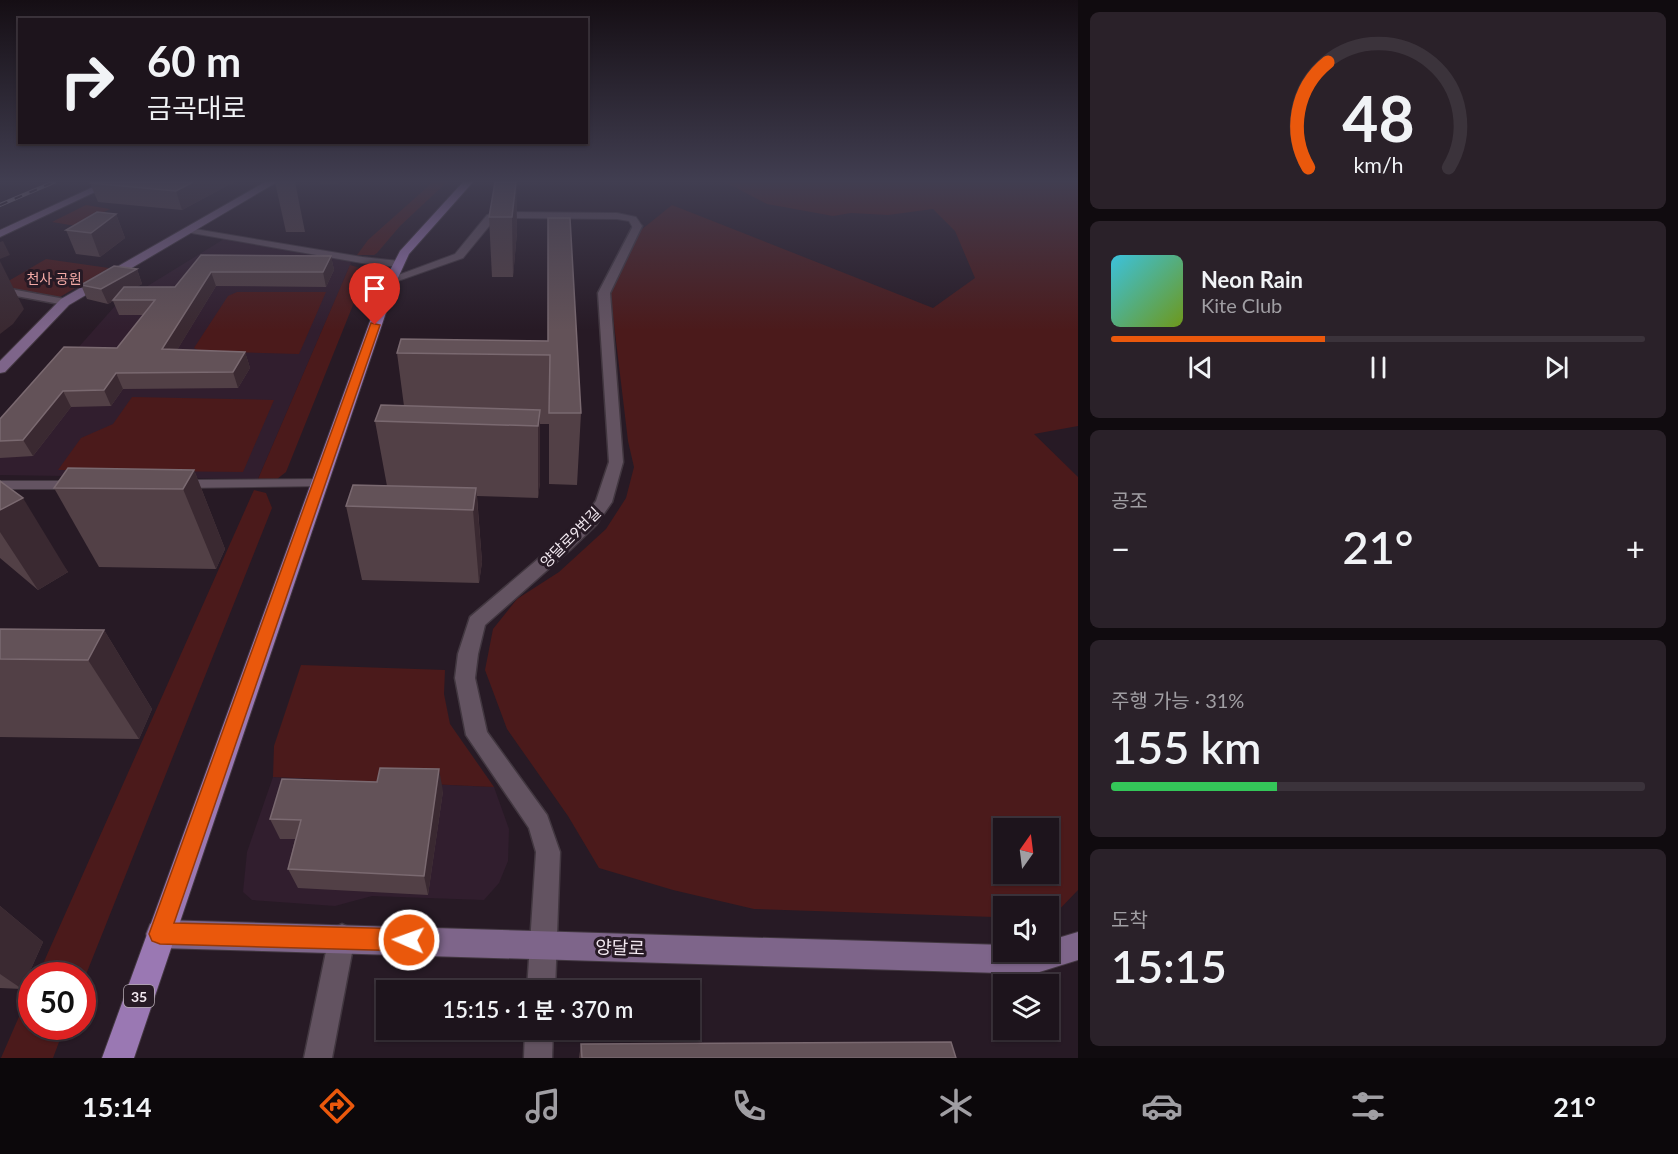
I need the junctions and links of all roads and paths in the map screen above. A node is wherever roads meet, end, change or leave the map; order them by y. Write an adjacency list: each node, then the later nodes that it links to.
1 (187, 231): 8 (main road)
2 (197, 231): 6 (street)
3 (423, 231): 6 (main road, 35)
4 (479, 231): 6 (street, 양달로9번길)
5 (634, 231): 16 (street, 양달로9번길)
6 (395, 271): 10 (main road, 35)
7 (0, 290): 8 (street)
8 (64, 302): 9 (main road)
9 (0, 369)
10 (319, 483): 11 (street); 14 (main road, 35)
11 (165, 484)
12 (0, 485): 13 (street)
13 (82, 485)
14 (160, 934): 15 (main road, 양달로); 20 (main road, 35)
15 (342, 937): 16 (main road, 양달로); 21 (street)
16 (544, 944): 17 (main road, 양달로); 18 (street, 양달로9번길)
17 (1078, 946)
18 (542, 980)
19 (538, 1040): 22 (street)
20 (117, 1058)
21 (318, 1058)
22 (537, 1058)

